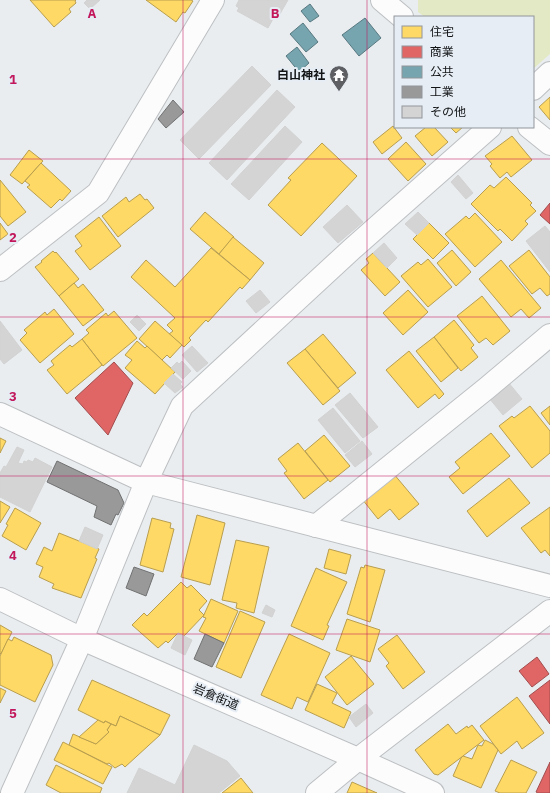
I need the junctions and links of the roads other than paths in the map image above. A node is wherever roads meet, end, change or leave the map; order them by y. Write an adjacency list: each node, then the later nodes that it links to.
1 (213, 0): 7 (street)
2 (550, 74): 3 (street)
3 (534, 88)
4 (489, 128): 10 (street)
5 (530, 128): 6 (street)
6 (550, 144)
7 (0, 270)
8 (550, 335): 11 (street)
9 (0, 414): 10 (street)
10 (146, 482): 11 (street); 15 (street)
11 (316, 526): 12 (street)
12 (550, 586)
13 (0, 599): 15 (street, 岩倉街道)
14 (550, 611): 16 (street)
15 (82, 639): 16 (street, 岩倉街道); 17 (street)
16 (358, 759): 18 (street); 19 (street, 岩倉街道)
17 (12, 793)
18 (317, 793)
19 (433, 793)

